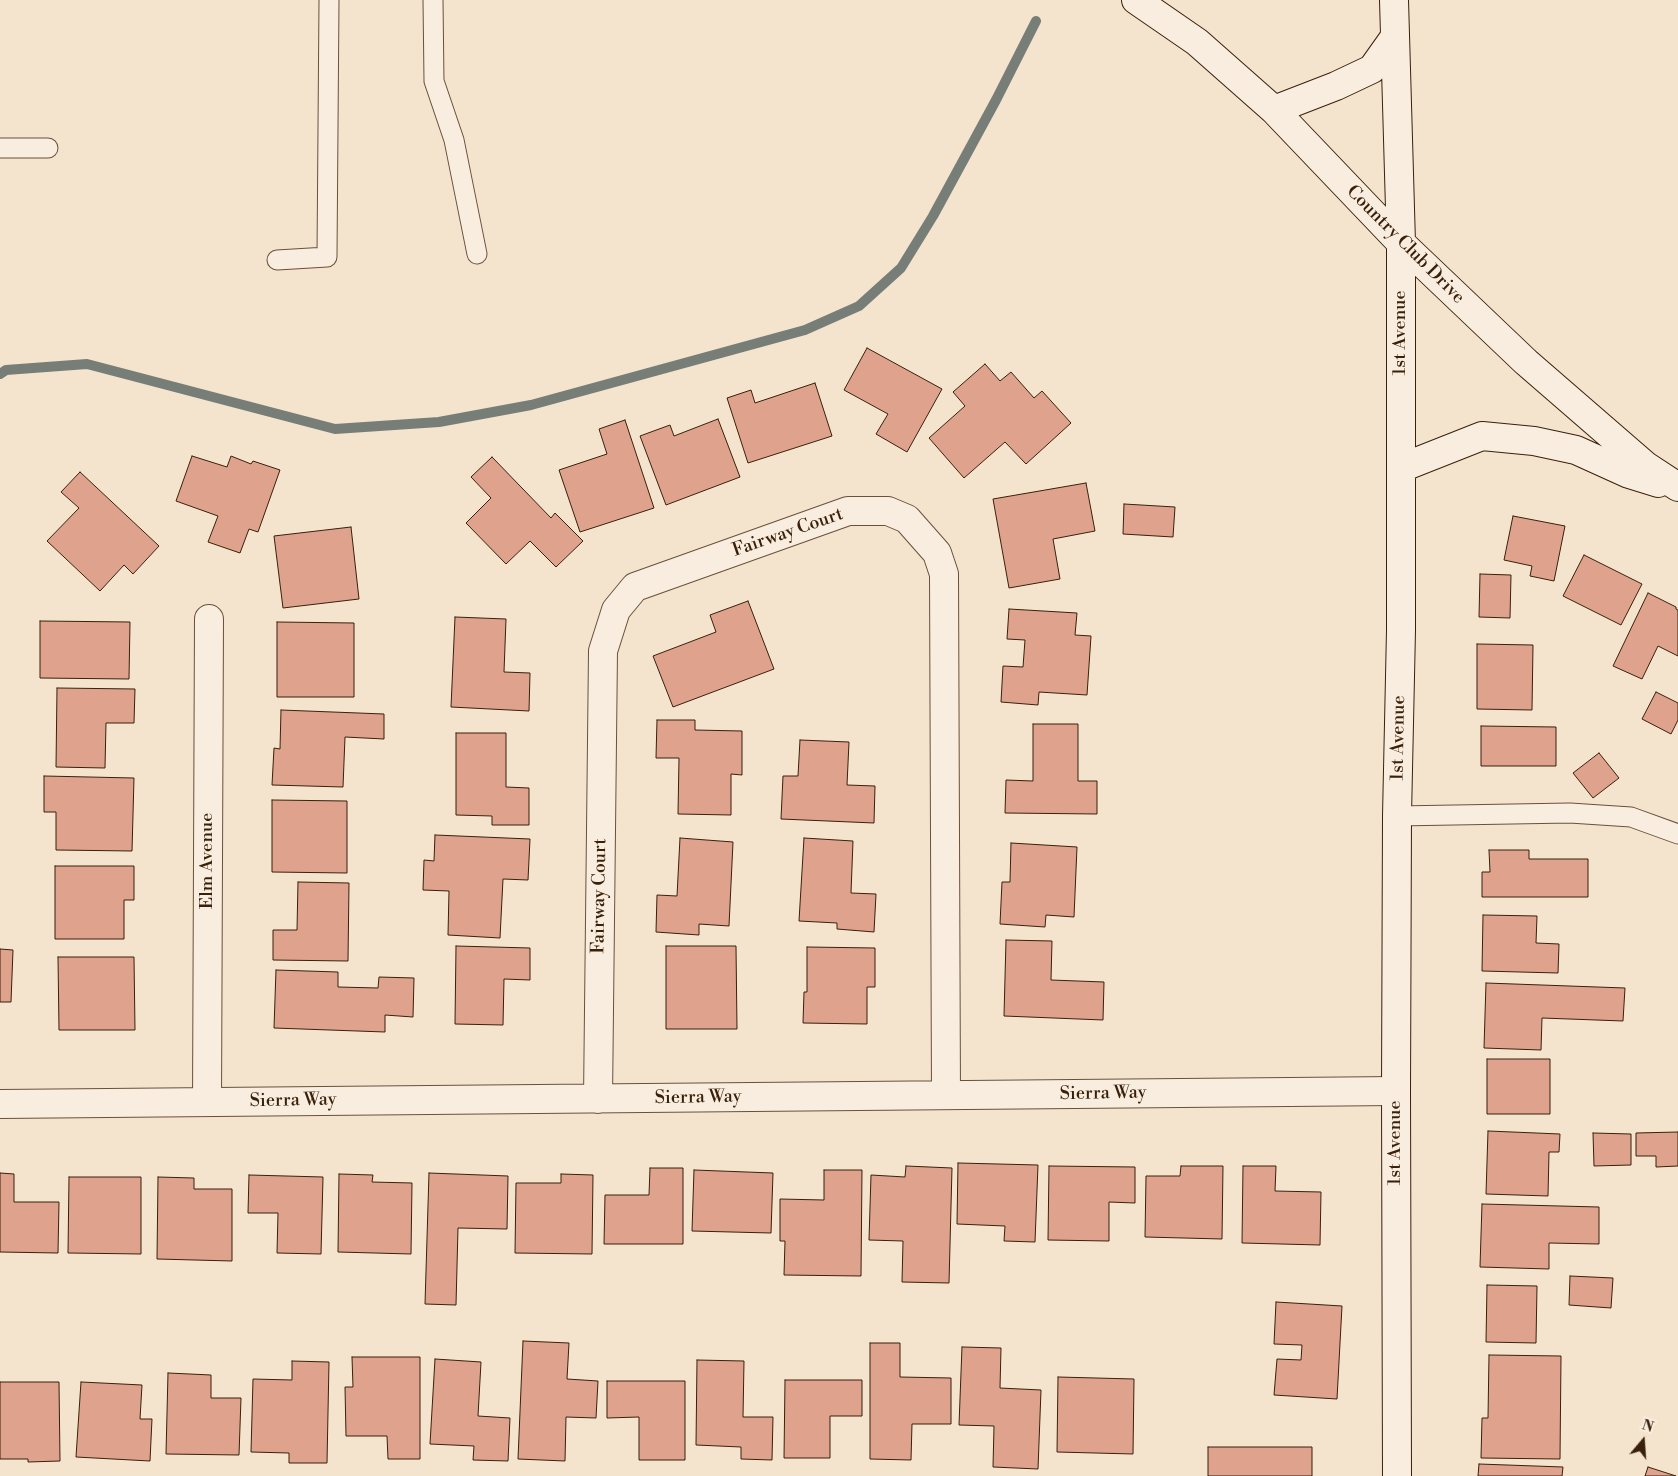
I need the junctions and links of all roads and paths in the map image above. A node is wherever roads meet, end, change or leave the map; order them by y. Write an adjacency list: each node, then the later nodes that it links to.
1 (329, 0): 11 (lane)
2 (433, 0): 10 (lane)
3 (1136, 0): 6 (street, Country Club Drive)
4 (1394, 0): 5 (street, 1st Avenue)
5 (1394, 38): 6 (street); 9 (street, 1st Avenue)
6 (1274, 110): 9 (street, Country Club Drive)
7 (0, 148): 8 (lane)
8 (48, 148)
9 (1401, 243): 12 (street, 1st Avenue); 13 (street, Country Club Drive)
10 (477, 254)
11 (277, 260)
12 (1401, 468): 13 (street, Country Club Drive); 15 (street, 1st Avenue)
13 (1678, 488)
14 (209, 620): 20 (street, Elm Avenue)
15 (1397, 816): 16 (lane); 17 (street, 1st Avenue)
16 (1678, 834)
17 (1396, 1091): 18 (street, Sierra Way); 22 (street, 1st Avenue)
18 (946, 1096): 19 (street, Sierra Way); 19 (street, Fairway Court)
19 (598, 1099): 20 (street, Sierra Way)
20 (207, 1102): 21 (street, Sierra Way)
21 (0, 1104)
22 (1397, 1476)

